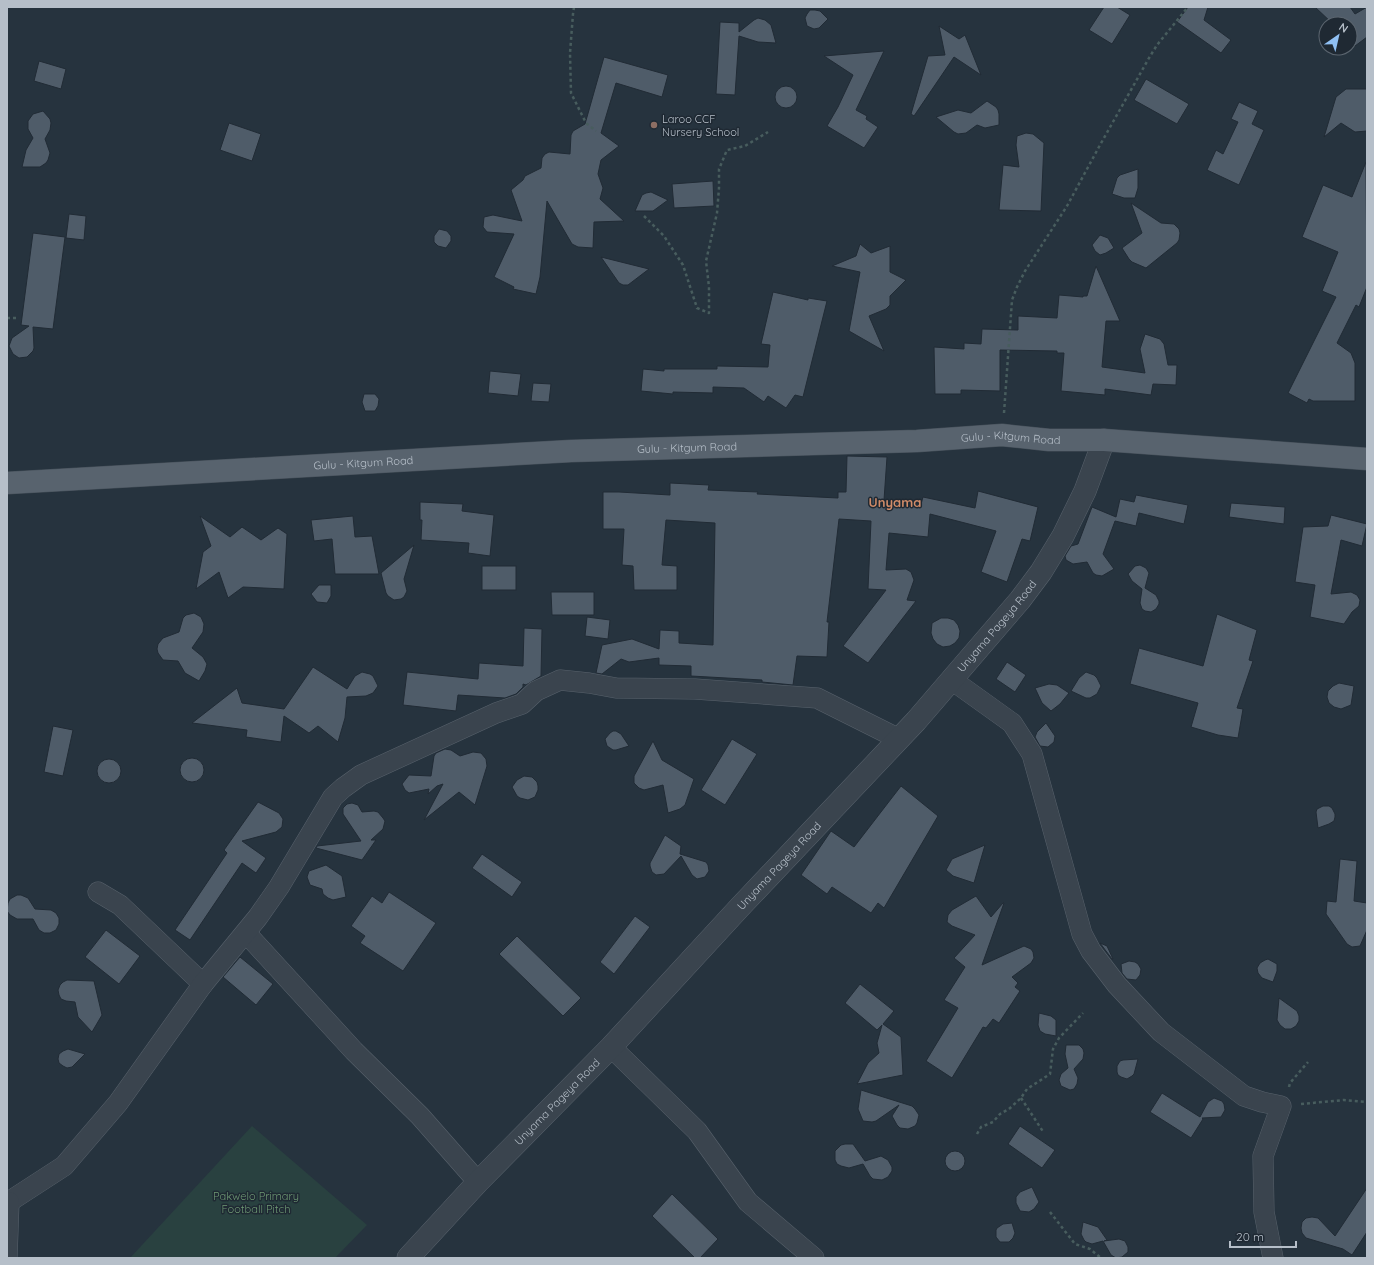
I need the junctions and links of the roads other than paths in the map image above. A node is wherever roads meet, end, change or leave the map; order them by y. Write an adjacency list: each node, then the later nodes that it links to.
1 (1104, 440): 2 (main road, Gulu - Kitgum Road); 3 (main road, Gulu - Kitgum Road); 4 (street, Unyama Pageya Road)
2 (1367, 460)
3 (7, 483)
4 (952, 680): 5 (street, Unyama Pageya Road); 15 (street)
5 (899, 739): 7 (street); 9 (street, Unyama Pageya Road)
6 (98, 892): 8 (street)
7 (246, 933): 8 (street); 10 (street)
8 (203, 984): 11 (street)
9 (611, 1047): 10 (street, Unyama Pageya Road); 14 (street)
10 (478, 1182): 13 (street, Unyama Pageya Road)
11 (8, 1202): 12 (street)
12 (7, 1258)
13 (408, 1258)
14 (814, 1258)
15 (1273, 1258)

